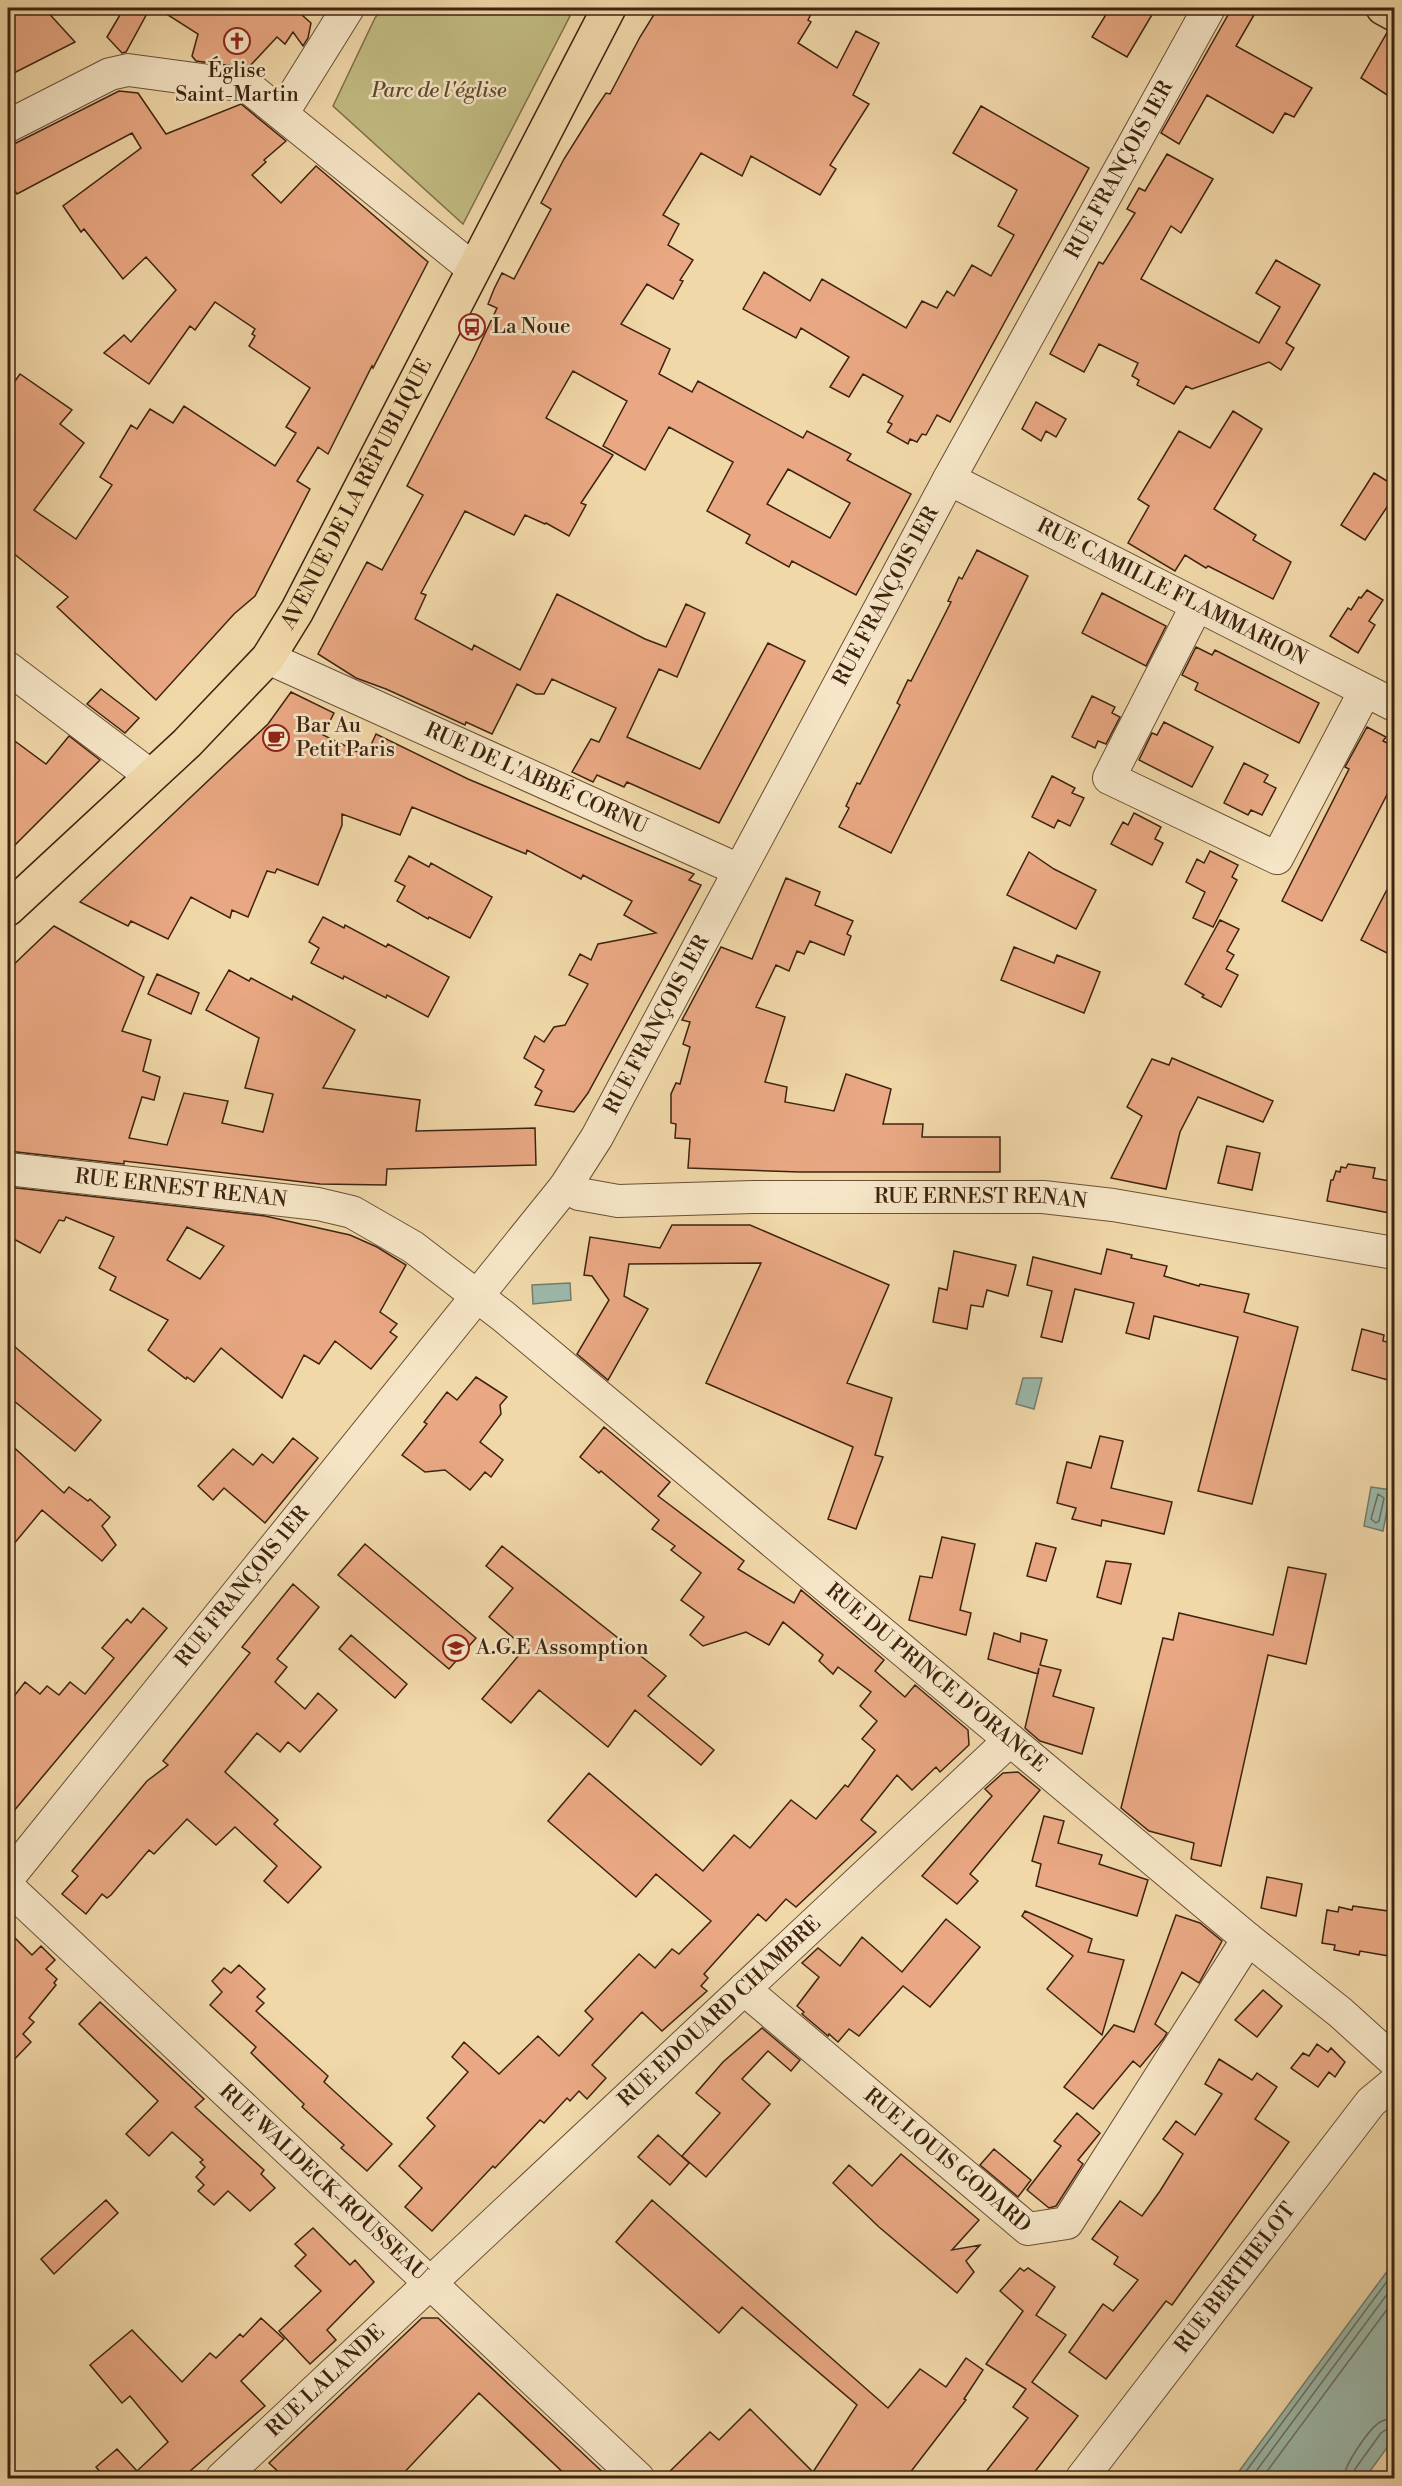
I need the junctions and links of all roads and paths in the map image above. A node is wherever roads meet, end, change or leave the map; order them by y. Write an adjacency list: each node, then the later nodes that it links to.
1 (348, 8): 6 (street)
2 (1209, 8): 9 (street, RUE FRANÇOIS 1ER)
3 (1383, 8): 5 (main road)
4 (604, 9): 8 (main road, AVENUE DE LA RÉPUBLIQUE)
5 (1395, 14)
6 (282, 114): 7 (street); 8 (street)
7 (8, 126)
8 (472, 268): 11 (main road, AVENUE DE LA RÉPUBLIQUE)
9 (949, 479): 10 (street, RUE CAMILLE FLAMMARION); 16 (street, RUE FRANÇOIS 1ER)
10 (1197, 605): 13 (street, RUE CAMILLE FLAMMARION); 13 (street)
11 (268, 658): 15 (main road, AVENUE DE LA RÉPUBLIQUE); 16 (street, RUE DE L'ABBÉ CORNU)
12 (8, 668): 15 (street)
13 (1365, 691): 14 (street, RUE CAMILLE FLAMMARION)
14 (1395, 705)
15 (150, 776): 17 (main road, AVENUE DE LA RÉPUBLIQUE)
16 (739, 870): 19 (street, RUE FRANÇOIS 1ER)
17 (8, 909)
18 (8, 1169): 21 (street, RUE ERNEST RENAN)
19 (565, 1187): 20 (street, RUE ERNEST RENAN); 21 (street, RUE FRANÇOIS 1ER)
20 (1395, 1253)
21 (478, 1296): 22 (street, RUE DU PRINCE D'ORANGE); 23 (street, RUE FRANÇOIS 1ER)
22 (1010, 1740): 25 (street, RUE DU PRINCE D'ORANGE); 26 (street, RUE EDOUARD CHAMBRE)
23 (8, 1878)
24 (8, 1887): 29 (street, RUE WALDECK-ROUSSEAU)
25 (1248, 1939): 26 (street, RUE LOUIS GODARD); 27 (street, RUE DU PRINCE D'ORANGE)
26 (744, 1989): 29 (street, RUE EDOUARD CHAMBRE)
27 (1395, 2061)
28 (1395, 2083): 32 (street, RUE BERTHELOT)
29 (430, 2283): 30 (street, RUE LALANDE); 31 (street, RUE WALDECK-ROUSSEAU)
30 (222, 2478)
31 (638, 2478)
32 (1082, 2478)

